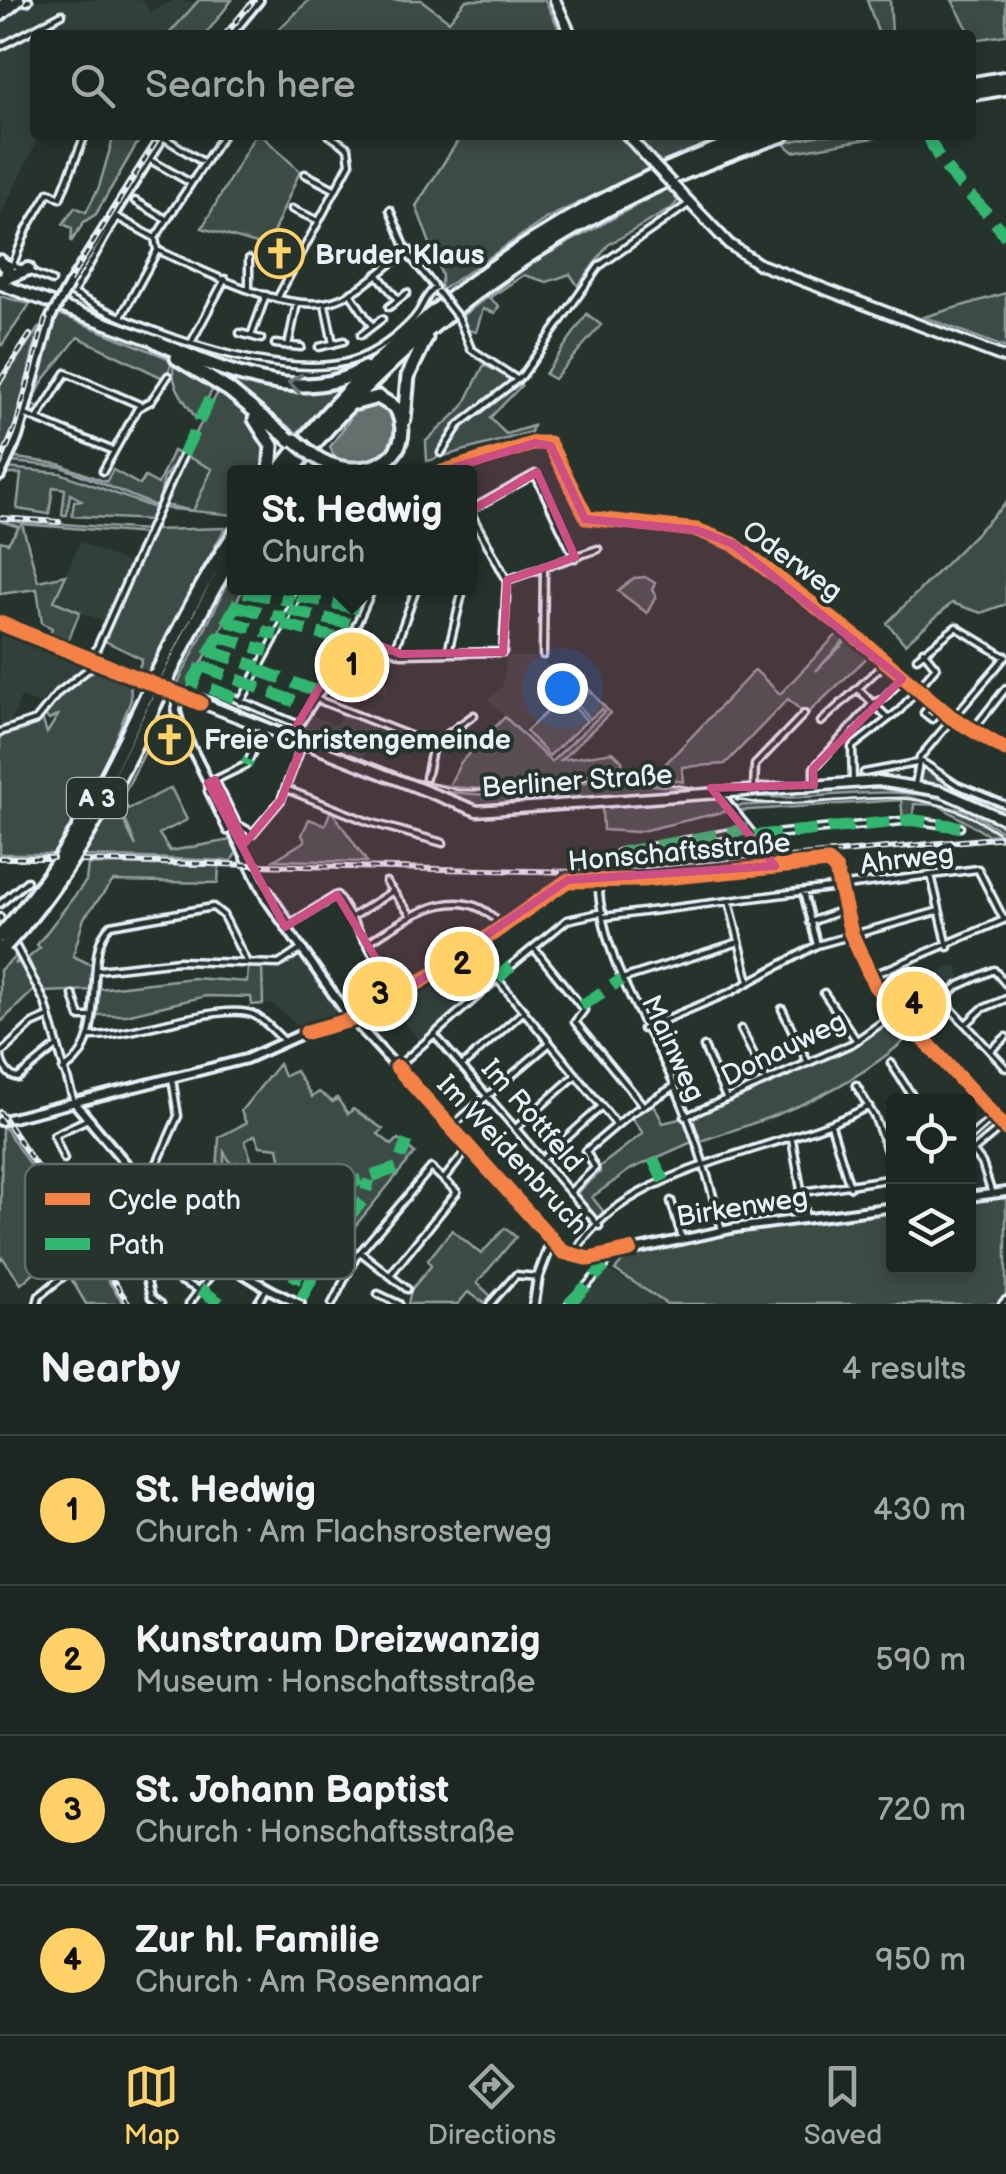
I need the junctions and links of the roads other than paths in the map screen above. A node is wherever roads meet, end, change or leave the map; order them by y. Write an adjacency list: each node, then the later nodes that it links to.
1 (8, 0): 5 (main road)
2 (555, 0): 10 (main road)
3 (25, 1): 7 (main road)
4 (258, 1): 9 (street)
5 (0, 7)
6 (62, 14): 8 (street)
7 (0, 16)
8 (32, 30)
9 (238, 30)
10 (569, 30)
11 (30, 31): 12 (street)
12 (0, 47)
13 (1006, 78): 14 (highway)
14 (976, 83)
15 (1006, 88): 16 (highway)
16 (976, 93)
17 (83, 140): 42 (street)
18 (162, 140): 34 (street)
19 (170, 140): 26 (street)
20 (219, 140): 26 (street)
21 (337, 140): 29 (street)
22 (631, 140): 31 (main road, bridge)
23 (742, 140): 75 (highway)
24 (769, 140): 59 (highway)
25 (152, 161): 28 (street)
26 (202, 162): 28 (street)
27 (305, 174): 29 (street)
28 (188, 182): 35 (street)
29 (336, 190): 36 (street)
30 (135, 201): 35 (street)
31 (690, 204): 76 (main road); 78 (street)
32 (292, 209): 36 (street)
33 (390, 210): 39 (street)
34 (116, 216): 37 (street); 49 (street)
35 (167, 219): 37 (street)
36 (320, 221): 54 (street)
37 (155, 238): 38 (street)
38 (158, 250): 45 (street); 60 (street)
39 (406, 253): 44 (street); 50 (street)
40 (249, 259): 48 (street)
41 (0, 261): 42 (street); 47 (highway)
42 (13, 264): 43 (street)
43 (28, 269): 46 (street); 47 (highway)
44 (377, 274): 51 (street); 55 (street)
45 (225, 279): 48 (street); 67 (street)
46 (52, 280)
47 (1, 283): 69 (main road)
48 (248, 288): 53 (street)
49 (70, 290): 60 (street); 82 (street, bridge)
50 (437, 290): 67 (street); 78 (street, bridge)
51 (350, 293): 57 (street); 62 (street)
52 (407, 293): 55 (street)
53 (266, 295): 54 (street); 65 (street)
54 (278, 298): 56 (street)
55 (398, 300): 58 (street)
56 (296, 303): 57 (street); 72 (street)
57 (324, 304): 71 (street)
58 (389, 307)
59 (446, 316): 81 (highway); 95 (highway)
60 (121, 317): 67 (street)
61 (382, 319): 62 (street)
62 (372, 326): 64 (street)
63 (240, 334): 65 (street)
64 (360, 335)
65 (250, 336): 66 (street)
66 (261, 339)
67 (192, 341)
68 (344, 341): 71 (street)
69 (157, 344): 75 (highway, one-way to 69); 79 (highway); 84 (highway)
70 (275, 344): 72 (street)
71 (333, 344): 74 (street)
72 (288, 346): 73 (street)
73 (301, 347)
74 (319, 347)
75 (384, 355): 90 (highway)
76 (1006, 358)
77 (168, 376): 80 (street)
78 (518, 380): 86 (street)
79 (228, 390): 84 (highway); 89 (highway)
80 (140, 406): 83 (street); 85 (street)
81 (344, 411): 91 (highway); 94 (highway)
82 (24, 414): 83 (street); 98 (street)
83 (37, 419): 85 (street)
84 (294, 441): 88 (highway, bridge)
85 (114, 450): 97 (street)
86 (441, 453)
87 (183, 455): 119 (street)
88 (312, 456): 92 (highway); 93 (highway)
89 (271, 465)
90 (284, 465)
91 (297, 465)
92 (326, 465)
93 (328, 465)
94 (377, 465)
95 (381, 465)
96 (466, 465): 121 (street, Oderweg)
97 (103, 471)
98 (0, 476)
99 (477, 507): 103 (street)
100 (477, 524): 106 (street)
101 (227, 547): 184 (highway, A 3)
102 (598, 549): 103 (street)
103 (575, 558): 105 (street)
104 (227, 566): 184 (highway, A 3)
105 (544, 567): 106 (street); 116 (street)
106 (506, 580): 115 (street)
107 (298, 595): 128 (street)
108 (369, 595): 112 (street)
109 (414, 595): 113 (street)
110 (462, 595): 115 (street)
111 (0, 622): 119 (main road, Berliner Straße)
112 (351, 634): 113 (street); 127 (street)
113 (394, 651): 115 (street)
114 (923, 651): 117 (street); 118 (street); 124 (street)
115 (448, 653)
116 (542, 655)
117 (1005, 656): 134 (street)
118 (917, 658)
119 (94, 660): 125 (main road, Berliner Straße, bridge); 140 (street)
120 (882, 666): 123 (street)
121 (902, 680): 124 (street, Oderweg); 129 (street)
122 (1006, 688): 139 (street)
123 (859, 690): 129 (street); 136 (street)
124 (917, 691): 130 (street, Oderweg); 135 (street)
125 (177, 693): 138 (main road, Berliner Straße); 151 (street, Im Weidenbruch)
126 (234, 698): 128 (street)
127 (316, 699): 137 (street); 144 (street)
128 (241, 702): 137 (street)
129 (873, 703): 135 (street); 143 (street)
130 (932, 703): 131 (street, Oderweg); 131 (street, Oderweg)
131 (940, 709): 134 (street, Oderweg)
132 (804, 714): 155 (street)
133 (474, 715): 144 (street)
134 (953, 718): 139 (street, Oderweg); 147 (street)
135 (889, 719): 146 (street)
136 (822, 722)
137 (297, 724): 141 (street)
138 (263, 728): 141 (main road, Berliner Straße); 151 (street)
139 (973, 730): 145 (street, Oderweg)
140 (0, 732)
141 (291, 738): 142 (main road, Berliner Straße)
142 (302, 743): 154 (street); 156 (main road, Berliner Straße)
143 (837, 743): 146 (street); 152 (street)
144 (433, 746): 149 (street)
145 (1006, 750)
146 (850, 751): 150 (street)
147 (918, 762): 148 (street); 153 (street); 157 (street)
148 (864, 773)
149 (426, 778)
150 (854, 782): 152 (main road, Berliner Straße); 153 (main road, Berliner Straße)
151 (211, 784): 154 (street); 161 (street, Im Weidenbruch); 185 (street, Im Weidenbruch)
152 (814, 785): 155 (main road, Berliner Straße)
153 (914, 785): 158 (main road, Berliner Straße)
154 (286, 789): 163 (street)
155 (754, 789): 156 (main road, Berliner Straße)
156 (723, 793): 160 (street)
157 (1006, 805)
158 (1006, 820)
159 (960, 826): 162 (street)
160 (748, 829): 162 (street); 164 (street)
161 (227, 831)
162 (754, 836): 165 (street)
163 (443, 843)
164 (620, 853)
165 (777, 864): 167 (street, Honschaftsstraße); 170 (street, Honschaftsstraße)
166 (931, 875): 170 (street, Ahrweg); 177 (street); 182 (street, Ahrweg)
167 (598, 880): 178 (street, Mainweg); 186 (street, Honschaftsstraße)
168 (27, 881): 175 (street)
169 (386, 882): 172 (street)
170 (838, 888): 173 (street, Ahrweg); 176 (street)
171 (271, 890): 185 (street, Im Weidenbruch)
172 (393, 891): 179 (street); 181 (street)
173 (804, 892): 174 (street, Ahrweg); 183 (street)
174 (729, 901): 178 (street, Ahrweg); 189 (street)
175 (0, 904)
176 (843, 910): 183 (street); 187 (street)
177 (939, 911): 187 (street); 192 (street)
178 (603, 914): 195 (street, Ahrweg); 201 (street, Mainweg)
179 (412, 915): 186 (street); 188 (street)
180 (0, 917): 212 (street)
181 (352, 917): 185 (street); 188 (street)
182 (1005, 920): 192 (street)
183 (810, 922): 191 (street)
184 (19, 923): 190 (highway, A 3, bridge)
185 (288, 925): 193 (street, Im Weidenbruch)
186 (502, 927): 194 (street, Honschaftsstraße)
187 (851, 934): 191 (street); 199 (street)
188 (367, 943): 206 (street)
189 (736, 943): 201 (street); 202 (street)
190 (2, 944)
191 (816, 944): 202 (street)
192 (948, 947): 199 (street)
193 (303, 948): 196 (street); 214 (street, Im Weidenbruch)
194 (472, 948): 200 (street); 206 (street, Honschaftsstraße)
195 (534, 948): 197 (street, Ahrweg); 244 (street)
196 (247, 964): 198 (street); 198 (street)
197 (511, 966)
198 (98, 970): 213 (street)
199 (869, 978): 211 (street)
200 (497, 979): 210 (street); 219 (street)
201 (620, 980): 217 (street, Mainweg)
202 (749, 982): 217 (street)
203 (1006, 984): 208 (street)
204 (824, 993): 222 (street)
205 (73, 995): 213 (street)
206 (398, 995): 214 (street, Honschaftsstraße)
207 (1006, 999): 215 (street)
208 (942, 1000): 215 (street); 216 (street)
209 (782, 1009): 228 (street)
210 (524, 1011): 223 (street); 231 (street)
211 (897, 1012): 216 (street); 222 (street, Donauweg)
212 (49, 1017): 225 (street); 225 (street)
213 (92, 1017): 220 (street)
214 (353, 1021): 224 (street, Honschaftsstraße); 230 (street, Im Weidenbruch)
215 (966, 1024): 227 (street)
216 (912, 1028): 248 (street)
217 (643, 1029): 237 (street, Mainweg)
218 (742, 1029): 236 (street)
219 (434, 1034): 230 (street); 231 (street, Im Rottfeld)
220 (89, 1036): 224 (street); 233 (street)
221 (1006, 1036): 227 (street)
222 (855, 1038): 228 (street, Donauweg)
223 (550, 1043): 234 (street); 240 (street)
224 (286, 1044): 235 (street, Honschaftsstraße)
225 (57, 1046): 233 (street)
226 (704, 1047): 241 (street)
227 (990, 1051): 232 (street)
228 (808, 1062): 236 (street, Donauweg)
229 (891, 1063): 239 (street)
230 (397, 1066): 254 (street, Im Weidenbruch)
231 (462, 1066): 240 (street, Im Rottfeld)
232 (1006, 1068)
233 (63, 1070): 243 (street)
234 (576, 1075): 246 (street); 255 (street)
235 (172, 1078): 242 (street, Honschaftsstraße); 265 (street)
236 (766, 1080): 241 (street, Donauweg)
237 (674, 1086): 244 (street); 249 (street, Mainweg)
238 (856, 1086): 245 (street)
239 (911, 1094)
240 (489, 1096): 254 (street); 255 (street, Im Rottfeld)
241 (726, 1098): 249 (street, Donauweg)
242 (84, 1100): 243 (street, Honschaftsstraße); 247 (street)
243 (74, 1102): 247 (street); 250 (street, Honschaftsstraße)
244 (642, 1104): 251 (street)
245 (869, 1106): 252 (street); 260 (street)
246 (602, 1107): 251 (street); 262 (street)
247 (86, 1116): 263 (street); 264 (street)
248 (994, 1116): 253 (street); 256 (street)
249 (685, 1117): 266 (street, Mainweg)
250 (0, 1121)
251 (617, 1125): 270 (street)
252 (832, 1125): 257 (street); 269 (street)
253 (1005, 1126): 258 (street)
254 (451, 1127): 281 (street, Im Weidenbruch)
255 (516, 1127): 262 (street, Im Rottfeld)
256 (976, 1134)
257 (792, 1139): 266 (street); 271 (street)
258 (976, 1148)
259 (467, 1150): 267 (street)
260 (886, 1150)
261 (976, 1155): 273 (street)
262 (544, 1158): 270 (street, Im Rottfeld)
263 (64, 1159)
264 (125, 1164)
265 (158, 1164)
266 (703, 1165): 278 (street); 279 (street, Mainweg)
267 (444, 1178): 282 (street); 287 (street)
268 (886, 1180): 269 (street)
269 (850, 1187): 271 (street)
270 (572, 1190): 278 (street, Im Rottfeld)
271 (804, 1192): 277 (street)
272 (1006, 1192): 273 (street)
273 (992, 1194): 274 (street)
274 (976, 1195)
275 (674, 1204): 280 (street)
276 (886, 1207): 277 (street, Birkenweg)
277 (806, 1218): 279 (street, Birkenweg)
278 (599, 1226): 283 (street)
279 (722, 1230): 280 (street, Birkenweg)
280 (682, 1238): 284 (street, Birkenweg)
281 (552, 1240): 283 (street, Im Weidenbruch); 288 (street)
282 (360, 1252): 285 (street); 287 (street)
283 (574, 1256): 284 (street, Im Weidenbruch)
284 (599, 1258)
285 (355, 1261)
286 (605, 1266): 308 (street)
287 (390, 1276): 296 (street)
288 (538, 1277): 306 (street); 307 (street)
289 (60, 1279): 299 (street)
290 (147, 1279): 300 (street)
291 (208, 1279): 297 (street)
292 (251, 1279): 295 (street)
293 (345, 1279): 304 (street)
294 (179, 1280): 297 (street)
295 (266, 1288): 302 (street); 303 (street)
296 (406, 1289)
297 (199, 1290): 301 (street)
298 (378, 1294): 305 (street)
299 (38, 1304)
300 (161, 1304)
301 (189, 1304)
302 (257, 1304)
303 (300, 1304)
304 (332, 1304)
305 (399, 1304)
306 (490, 1304)
307 (534, 1304)
308 (569, 1304)

